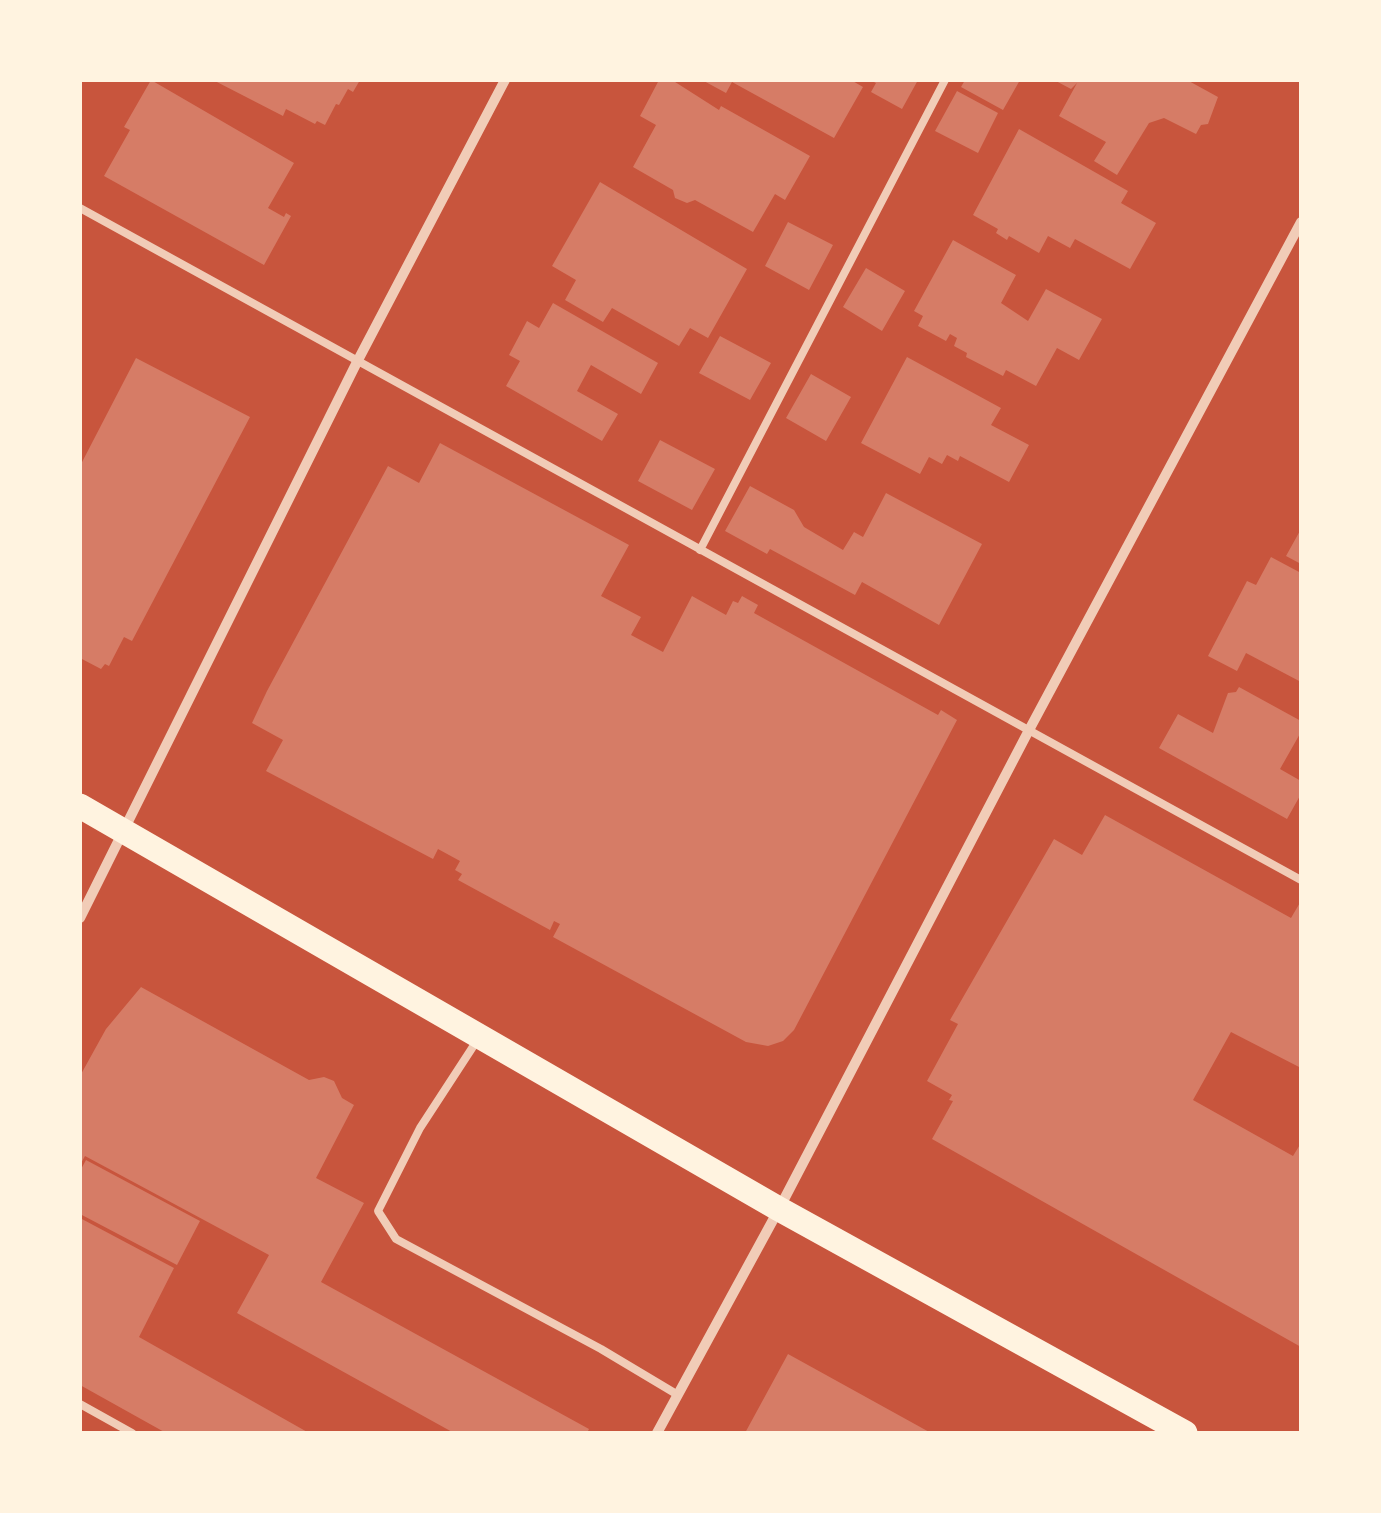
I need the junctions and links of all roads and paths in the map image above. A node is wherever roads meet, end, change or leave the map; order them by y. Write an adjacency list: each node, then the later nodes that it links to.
1 (505, 80): 5 (street)
2 (945, 80): 6 (lane)
3 (80, 208): 5 (lane)
4 (1301, 222): 7 (street)
5 (357, 362): 6 (lane); 9 (street)
6 (700, 550): 7 (lane)
7 (1028, 732): 10 (lane); 13 (street)
8 (80, 806): 9 (main road)
9 (122, 830): 11 (street); 12 (main road)
10 (1301, 880)
11 (80, 918)
12 (481, 1035): 13 (main road); 14 (lane)
13 (779, 1209): 14 (street); 18 (main road)
14 (678, 1395): 17 (street)
15 (80, 1404): 16 (lane)
16 (132, 1433)
17 (657, 1433)
18 (1186, 1433)

